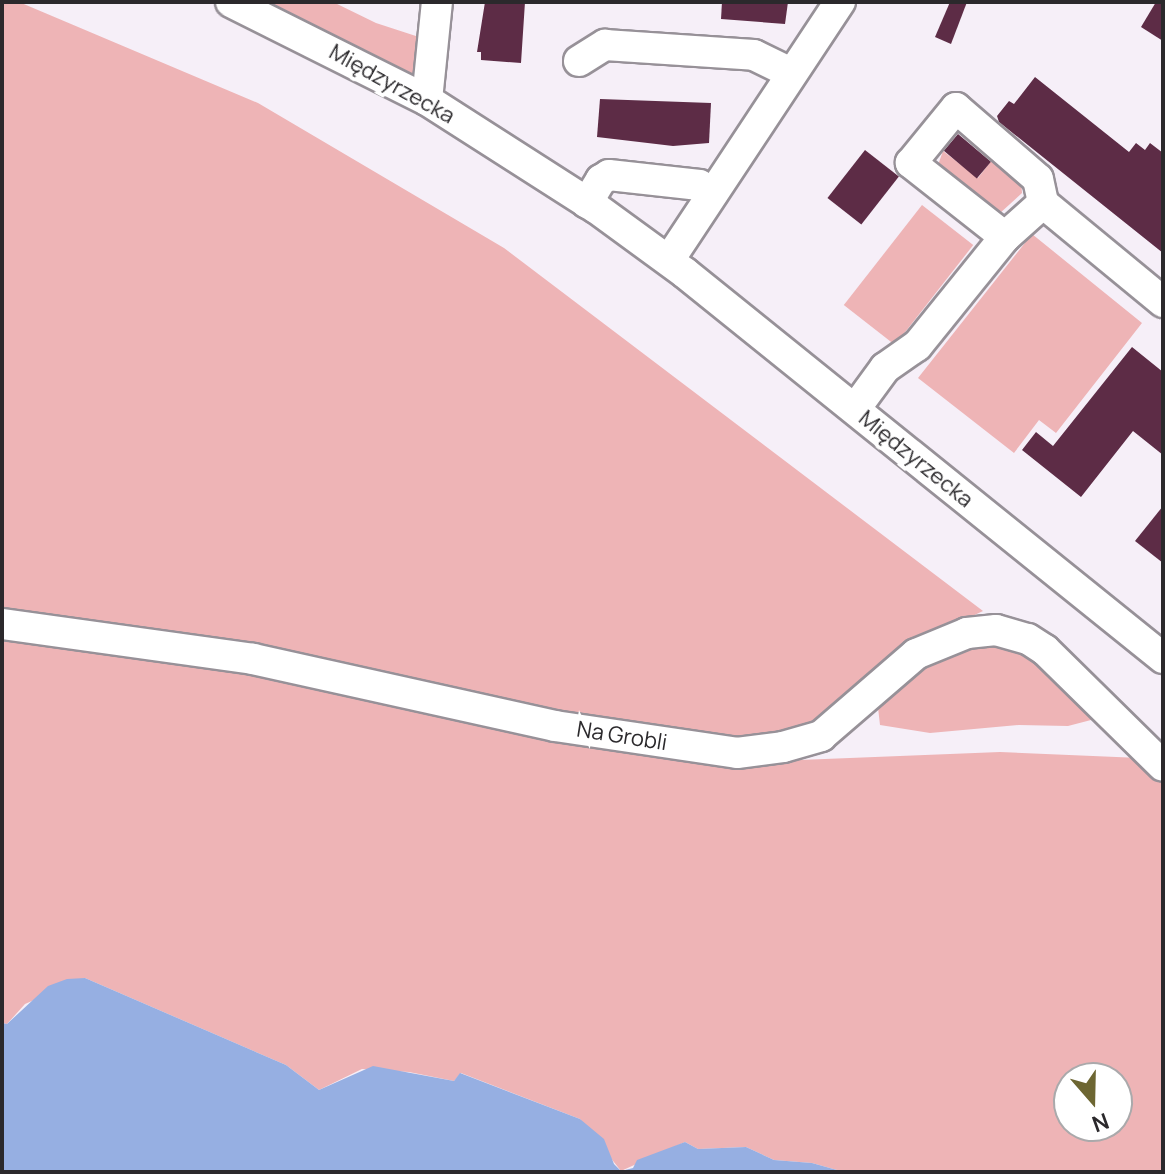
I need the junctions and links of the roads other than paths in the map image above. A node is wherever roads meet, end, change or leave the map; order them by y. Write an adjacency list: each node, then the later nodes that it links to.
1 (231, 2): 6 (street, Międzyrzecka)
2 (437, 2): 6 (street)
3 (840, 2): 5 (street)
4 (579, 61): 5 (street)
5 (791, 73): 7 (street)
6 (427, 100): 8 (street, Międzyrzecka)
7 (713, 192): 8 (street); 11 (street)
8 (587, 203): 11 (street, Międzyrzecka)
9 (1043, 203): 10 (street); 10 (street); 12 (street)
10 (1005, 237): 13 (street)
11 (669, 260): 13 (street, Międzyrzecka)
12 (1163, 302)
13 (855, 409): 15 (street, Międzyrzecka)
14 (2, 624): 16 (street, Na Grobli)
15 (1163, 658)
16 (1163, 766)

